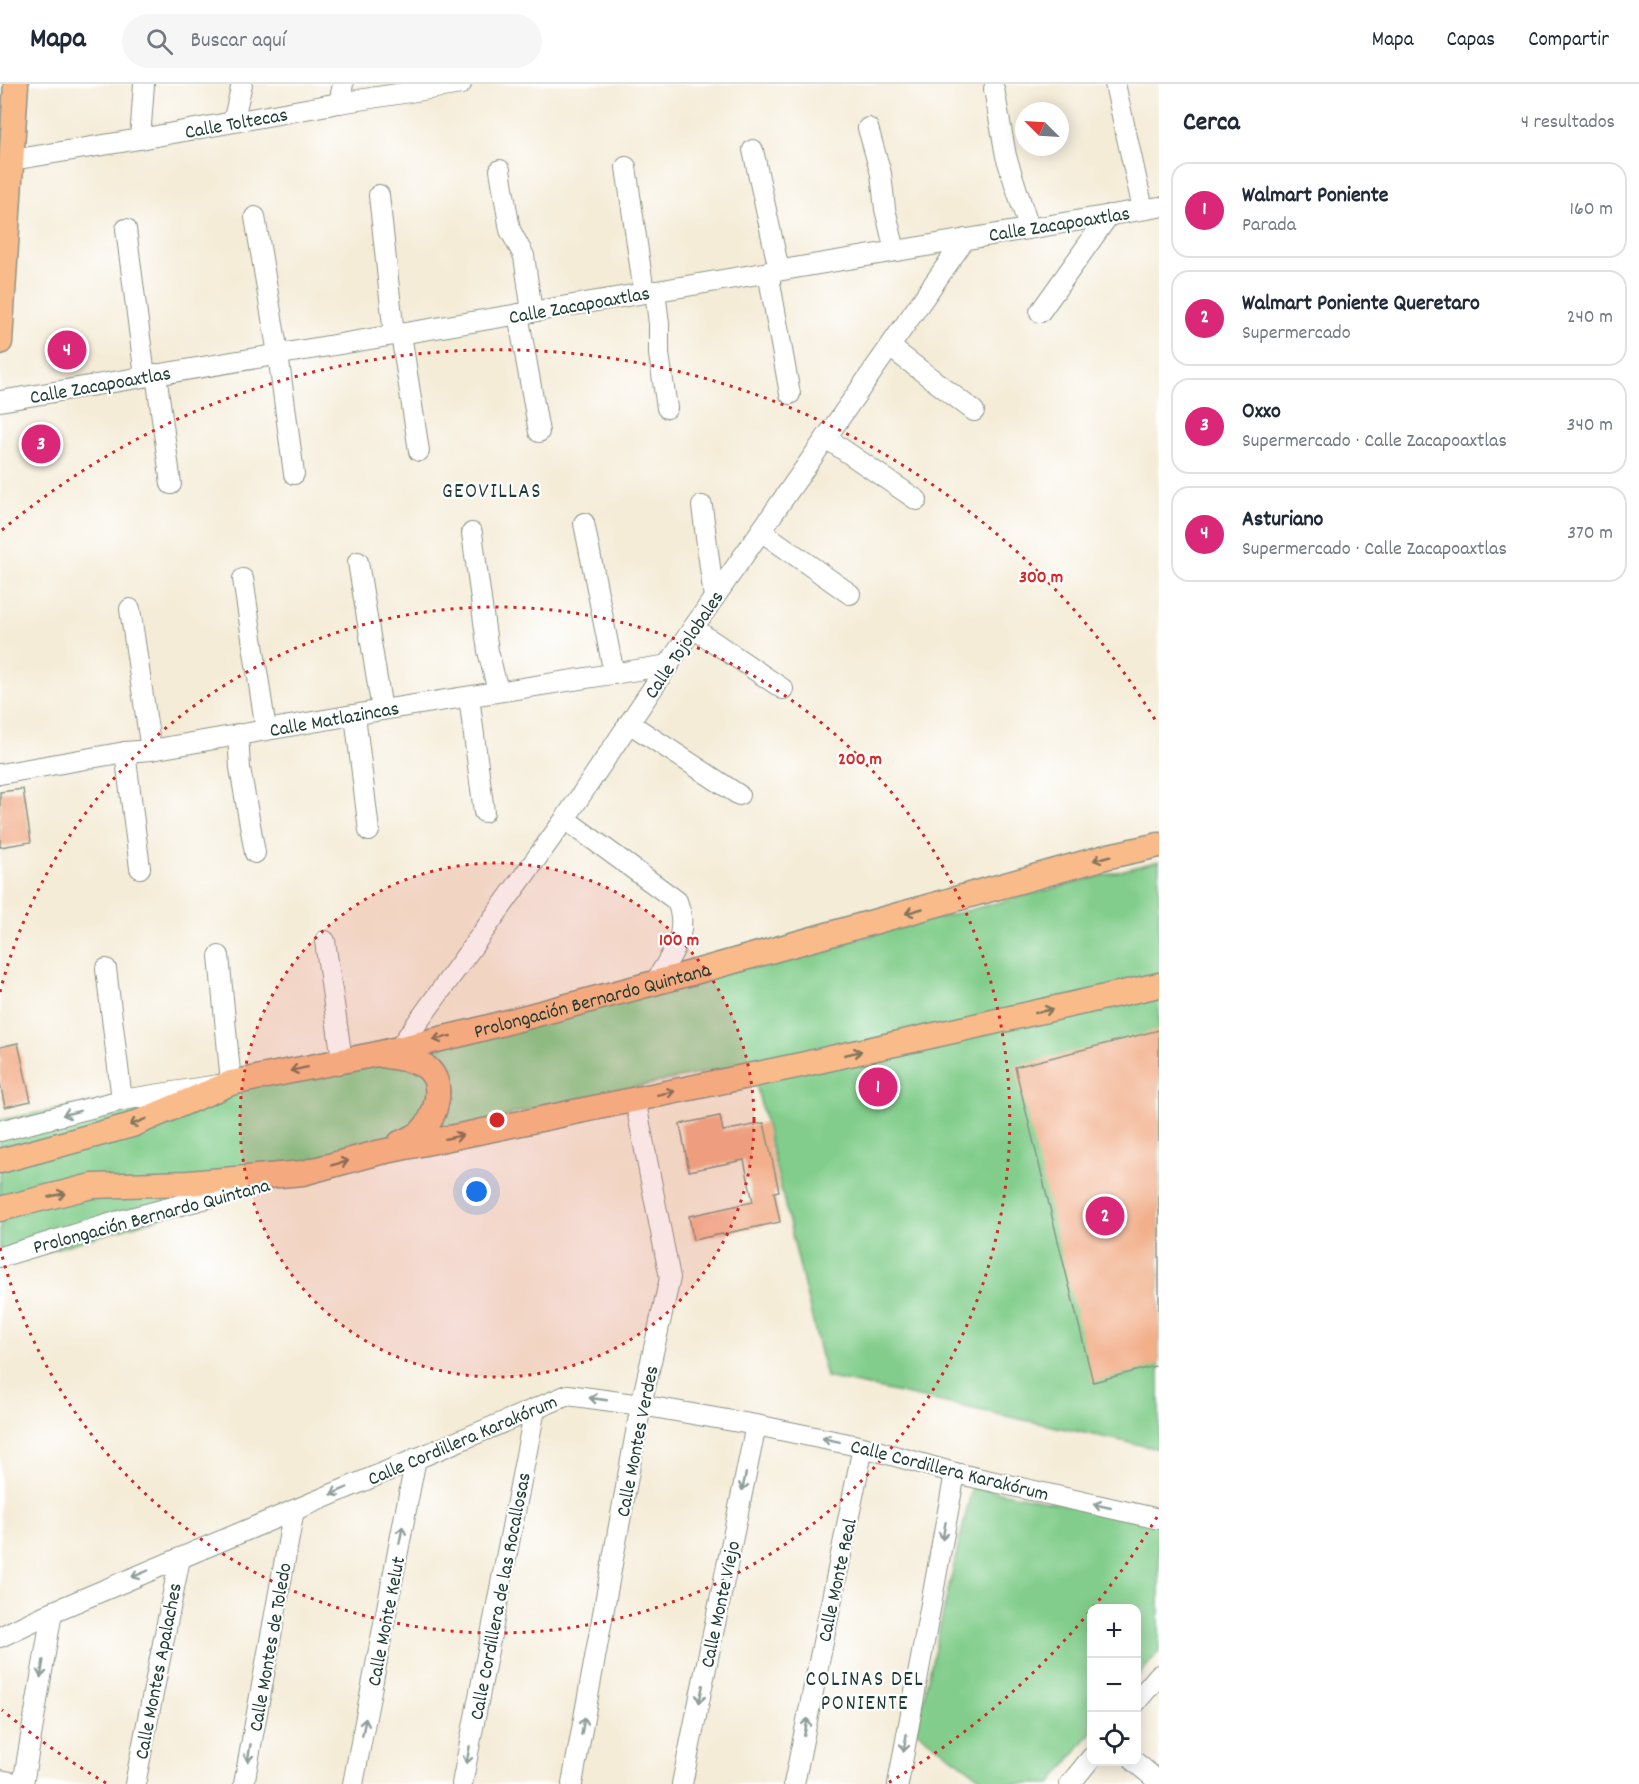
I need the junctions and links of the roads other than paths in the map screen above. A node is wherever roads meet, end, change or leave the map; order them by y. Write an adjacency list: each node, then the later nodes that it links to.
1 (16, 84): 12 (main road)
2 (144, 84): 10 (street)
3 (242, 84): 8 (street)
4 (456, 84): 7 (street, Calle Toltecas)
5 (1115, 84): 16 (street)
6 (994, 89): 19 (street)
7 (341, 94): 8 (street, Calle Toltecas)
8 (233, 122): 10 (street, Calle Toltecas)
9 (868, 128): 22 (street)
10 (140, 140): 12 (street, Calle Toltecas)
11 (753, 150): 23 (street)
12 (12, 160): 28 (main road)
13 (626, 167): 24 (street)
14 (500, 170): 26 (street)
15 (379, 195): 27 (street)
16 (1151, 208): 17 (street, Calle Zacapoaxtlas)
17 (1109, 215): 19 (street, Calle Zacapoaxtlas); 25 (street)
18 (255, 218): 30 (street)
19 (1029, 228): 21 (street, Calle Zacapoaxtlas)
20 (126, 230): 31 (street)
21 (965, 239): 22 (street, Calle Zacapoaxtlas); 29 (street, Calle Tojolobales)
22 (895, 251): 23 (street, Calle Zacapoaxtlas)
23 (774, 271): 24 (street, Calle Zacapoaxtlas); 32 (street)
24 (649, 292): 26 (street, Calle Zacapoaxtlas); 34 (street)
25 (1040, 312)
26 (525, 313): 27 (street, Calle Zacapoaxtlas); 36 (street)
27 (397, 334): 30 (street, Calle Zacapoaxtlas); 38 (street)
28 (0, 342)
29 (890, 347): 35 (street); 37 (street, Calle Tojolobales)
30 (279, 354): 31 (street, Calle Zacapoaxtlas); 39 (street)
31 (151, 375): 33 (street, Calle Zacapoaxtlas); 40 (street)
32 (790, 394)
33 (0, 401)
34 (667, 408)
35 (974, 411)
36 (539, 432)
37 (826, 438): 41 (street); 44 (street, Calle Tojolobales)
38 (419, 451)
39 (294, 474)
40 (171, 483)
41 (916, 501)
42 (702, 506): 49 (street)
43 (584, 523): 53 (street)
44 (761, 531): 48 (street); 49 (street, Calle Tojolobales)
45 (472, 533): 55 (street)
46 (358, 562): 57 (street)
47 (243, 579): 60 (street)
48 (850, 594)
49 (714, 598): 51 (street, Calle Tojolobales)
50 (130, 609): 62 (street)
51 (693, 628): 52 (street, Calle Tojolobales); 54 (street)
52 (669, 665): 53 (street, Calle Matlazincas); 59 (street, Calle Tojolobales)
53 (614, 674): 55 (street, Calle Matlazincas)
54 (783, 689)
55 (498, 691): 56 (street, Calle Matlazincas)
56 (469, 697): 57 (street, Calle Matlazincas); 66 (street)
57 (381, 710): 58 (street, Calle Matlazincas)
58 (355, 714): 60 (street, Calle Matlazincas); 68 (street)
59 (629, 723): 65 (street); 67 (street, Calle Tojolobales)
60 (266, 730): 61 (street, Calle Matlazincas)
61 (238, 734): 62 (street, Calle Matlazincas); 70 (street)
62 (151, 750): 63 (street, Calle Matlazincas)
63 (125, 752): 64 (street, Calle Matlazincas); 71 (street)
64 (0, 774)
65 (739, 795)
66 (484, 812)
67 (565, 819): 75 (street); 77 (street, Calle Tojolobales)
68 (369, 831)
69 (1159, 845): 75 (main road, Prolongación Bernardo Quintana, one-way to 75)
70 (255, 853)
71 (140, 868)
72 (325, 941): 78 (street)
73 (219, 956): 79 (street)
74 (106, 969): 81 (street)
75 (656, 981): 77 (main road, Prolongación Bernardo Quintana, one-way to 77)
76 (1159, 985): 80 (main road, Prolongación Bernardo Quintana, one-way to 76)
77 (388, 1051): 78 (main road, Prolongación Bernardo Quintana); 83 (main road)
78 (342, 1060): 79 (main road, Prolongación Bernardo Quintana, one-way to 79)
79 (231, 1083): 81 (street, Prolongación Bernardo Quintana); 84 (main road, Prolongación Bernardo Quintana, one-way to 84)
80 (635, 1099): 83 (main road, Prolongación Bernardo Quintana, one-way to 80); 88 (street, Calle Montes Verdes)
81 (122, 1100): 82 (street, Prolongación Bernardo Quintana, one-way to 82)
82 (0, 1131)
83 (377, 1153): 85 (main road, Prolongación Bernardo Quintana, one-way to 83)
84 (0, 1161)
85 (303, 1173): 86 (main road, Prolongación Bernardo Quintana, one-way to 85); 87 (street, Prolongación Bernardo Quintana)
86 (0, 1209)
87 (0, 1257)
88 (641, 1405): 89 (street, Calle Cordillera Karakórum, one-way to 89); 90 (street, Calle Cordillera Karakórum); 110 (street, Calle Montes Verdes, one-way to 88)
89 (535, 1409): 92 (street, Calle Cordillera Karakórum); 109 (street, Calle Cordillera de las Rocallosas, one-way to 109)
90 (756, 1425): 91 (street, Calle Cordillera Karakórum, one-way to 90); 111 (street, Calle Monte Viejo, one-way to 111)
91 (863, 1447): 93 (street, Calle Cordillera Karakórum); 112 (street, Calle Monte Real, one-way to 91)
92 (416, 1458): 94 (street, Calle Cordillera Karakórum, one-way to 94); 108 (street, Calle Monte Kelut, one-way to 92)
93 (955, 1473): 95 (street, Calle Cordillera Karakórum, one-way to 93); 113 (street, one-way to 113)
94 (294, 1510): 96 (street, Calle Cordillera Karakórum); 107 (street, Calle Montes de Toledo, one-way to 107)
95 (1159, 1519)
96 (180, 1558): 97 (street, Calle Cordillera Karakórum, one-way to 97); 106 (street, Calle Montes Apalaches)
97 (52, 1612): 98 (street, Calle Cordillera Karakórum); 105 (street, one-way to 105)
98 (0, 1637)
99 (1159, 1675): 100 (street)
100 (1141, 1697)
101 (1087, 1763): 114 (street)
102 (1141, 1766): 104 (street)
103 (0, 1780): 105 (street)
104 (1159, 1782)
105 (22, 1784)
106 (135, 1784)
107 (244, 1784)
108 (353, 1784)
109 (462, 1784)
110 (572, 1784)
111 (682, 1784)
112 (794, 1784)
113 (898, 1784)
114 (1071, 1784)

